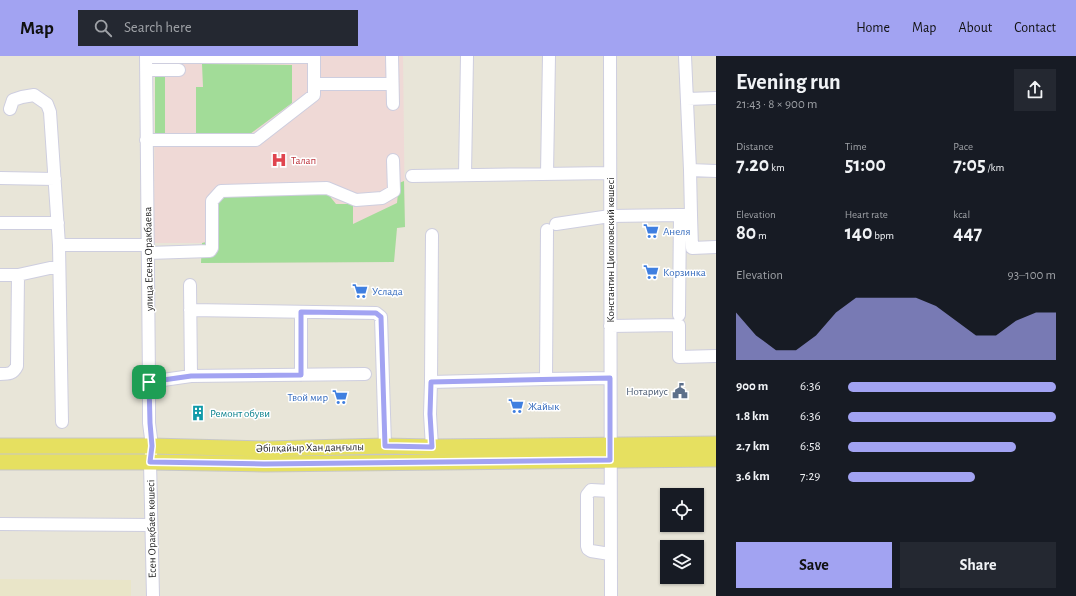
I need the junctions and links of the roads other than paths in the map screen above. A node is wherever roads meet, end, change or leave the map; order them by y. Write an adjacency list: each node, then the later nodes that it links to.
1 (392, 56): 10 (street)
2 (467, 56): 21 (street)
3 (549, 56): 20 (street)
4 (610, 56): 19 (street, Константин Циолковский көшесі)
5 (685, 56): 12 (street)
6 (146, 57): 7 (street, улица Есена Оракбаева); 9 (street)
7 (146, 70): 8 (street); 15 (street, улица Есена Оракбаева)
8 (179, 70)
9 (314, 84): 10 (street); 15 (street)
10 (392, 84): 13 (street)
11 (716, 98): 12 (street)
12 (687, 99): 17 (street)
13 (393, 104)
14 (10, 109): 24 (street)
15 (146, 140): 32 (street, улица Есена Оракбаева)
16 (393, 160): 32 (street)
17 (690, 170): 18 (street); 25 (street)
18 (716, 171)
19 (610, 173): 20 (street); 26 (street, Константин Циолковский көшесі)
20 (547, 174): 21 (street)
21 (465, 175): 22 (street)
22 (412, 176)
23 (0, 178): 24 (street)
24 (55, 179): 28 (street)
25 (685, 215): 26 (street); 31 (street); 39 (street)
26 (610, 216): 40 (street, Константин Циолковский көшесі); 47 (street)
27 (0, 223): 28 (street)
28 (58, 223): 30 (street)
29 (432, 235): 49 (street)
30 (59, 244): 32 (street); 33 (street)
31 (716, 247)
32 (148, 249): 48 (street, улица Есена Оракбаева)
33 (59, 266): 35 (street); 50 (street)
34 (0, 275): 35 (street)
35 (18, 275): 42 (street)
36 (190, 285): 37 (street)
37 (190, 310): 38 (street); 45 (street)
38 (301, 312): 44 (street); 55 (street)
39 (679, 315)
40 (610, 326): 41 (street); 46 (street, Константин Циолковский көшесі)
41 (716, 356)
42 (0, 374)
43 (364, 374): 44 (street)
44 (301, 375): 45 (street)
45 (191, 376): 48 (street)
46 (610, 378): 47 (street); 52 (street, Константин Циолковский көшесі)
47 (546, 379): 49 (street)
48 (149, 382): 54 (street, улица Есена Оракбаева)
49 (431, 382): 56 (street)
50 (62, 422)
51 (716, 444): 52 (main road, Әбілқайыр Хан даңғылы)
52 (610, 445): 56 (main road, Әбілқайыр Хан даңғылы); 58 (street, Константин Циолковский көшесі)
53 (0, 446): 54 (main road, Әбілқайыр Хан даңғылы)
54 (152, 446): 55 (main road, Әбілқайыр Хан даңғылы); 60 (street, улица Есена Оракбаева)
55 (385, 446): 56 (main road, Әбілқайыр Хан даңғылы)
56 (432, 447)
57 (716, 459): 58 (main road, Әбілқайыр Хан даңғылы)
58 (610, 460): 60 (main road, Әбілқайыр Хан даңғылы); 61 (street, Константин Циолковский көшесі)
59 (0, 462): 60 (main road, Әбілқайыр Хан даңғылы)
60 (150, 462): 63 (street, Есен Орақбаев көшесі)
61 (610, 491): 64 (street, Константин Циолковский көшесі); 64 (street)
62 (0, 524): 63 (street)
63 (151, 525): 65 (street, Есен Орақбаев көшесі)
64 (610, 554): 66 (street, Константин Циолковский көшесі)
65 (153, 596)
66 (610, 596)

